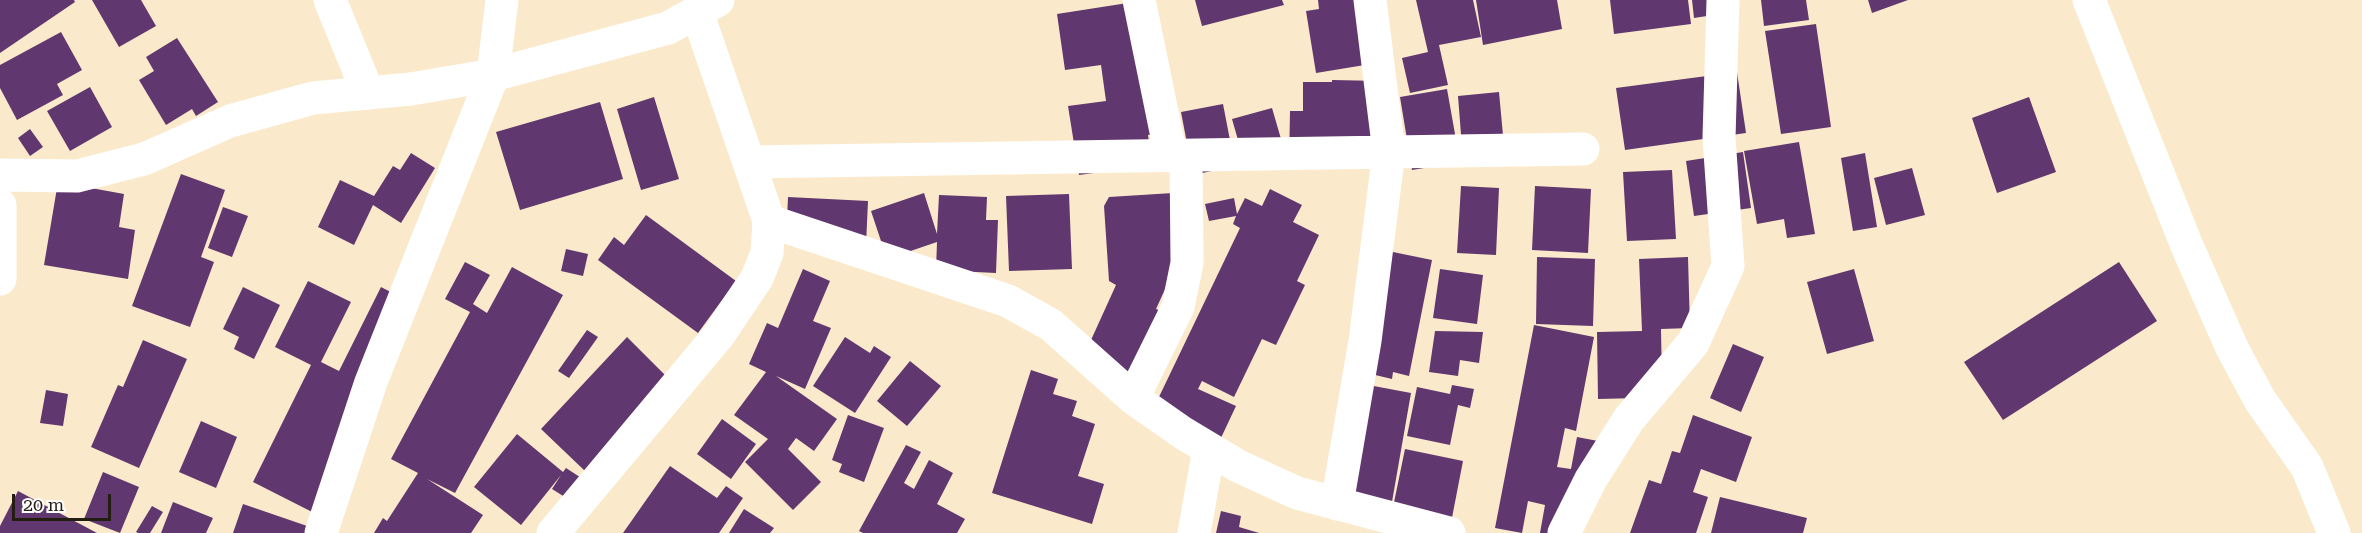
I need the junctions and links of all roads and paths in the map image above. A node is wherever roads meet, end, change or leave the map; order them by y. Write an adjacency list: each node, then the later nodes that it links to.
1 (330, 0): 9 (street)
2 (502, 0): 8 (street)
3 (1139, 0): 12 (street)
4 (1370, 0): 11 (street)
5 (1723, 0): 25 (street)
6 (2089, 0): 26 (street)
7 (708, 6): 8 (street); 13 (street)
8 (493, 75): 9 (street); 21 (street)
9 (368, 93): 14 (street)
10 (1583, 149): 11 (street)
11 (1389, 152): 12 (street); 20 (street)
12 (1178, 156): 13 (street); 18 (street)
13 (749, 162): 16 (street)
14 (0, 176)
15 (0, 205): 17 (street)
16 (769, 221): 18 (street); 22 (street)
17 (0, 279)
18 (1133, 398): 19 (street)
19 (1209, 449): 20 (street); 23 (street)
20 (1337, 504): 24 (street)
21 (321, 533)
22 (553, 533)
23 (1194, 533)
24 (1449, 533)
25 (1564, 533)
26 (2334, 533)

